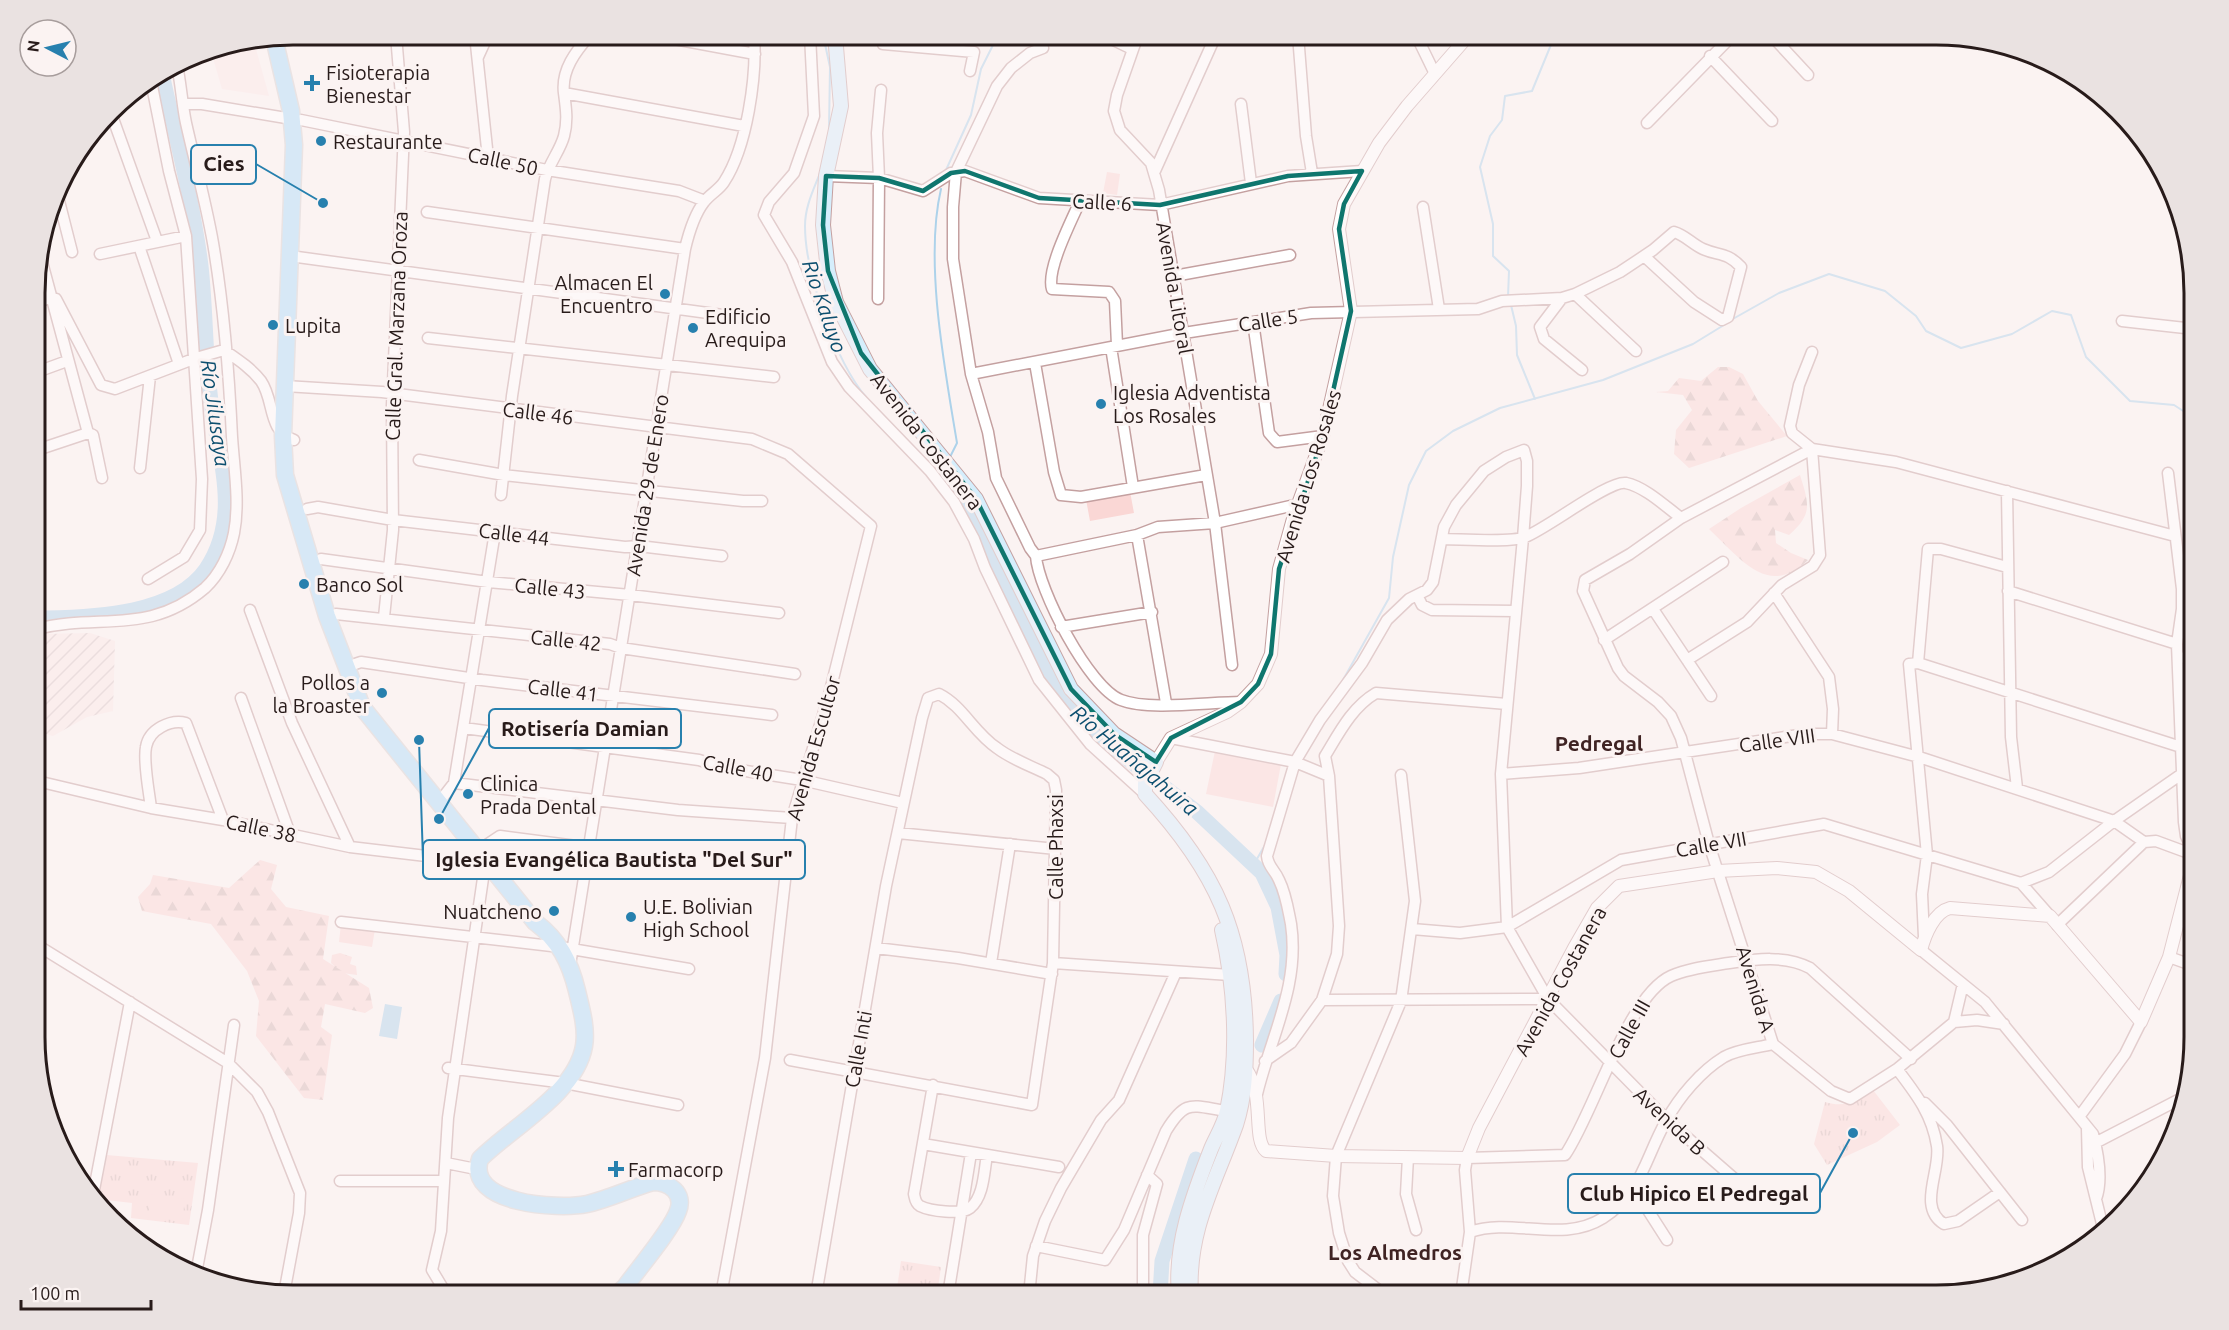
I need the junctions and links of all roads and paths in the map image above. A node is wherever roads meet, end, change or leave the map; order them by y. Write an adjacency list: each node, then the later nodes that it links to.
1 (397, 45): 40 (street, Calle Gral. Marzana Oroza)
2 (476, 45): 24 (street)
3 (483, 45): 24 (street)
4 (582, 45): 32 (street)
5 (714, 45): 22 (street)
6 (755, 45): 22 (street, Avenida 29 de Enero)
7 (811, 45): 190 (street, Avenida Costanera)
8 (836, 45): 47 (main road, Avenida Costanera)
9 (925, 45): 26 (street)
10 (1124, 45): 21 (street)
11 (1134, 45): 21 (street, Avenida Litoral)
12 (1211, 45): 46 (street)
13 (1299, 45): 44 (street)
14 (1421, 45): 28 (street)
15 (1460, 45): 28 (street, Avenida Los Rosales)
16 (1722, 45): 23 (street)
17 (1781, 45): 29 (street)
18 (277, 46): 25 (main road)
19 (283, 46): 25 (main road)
20 (1043, 48): 45 (street)
21 (1132, 49): 46 (street, Avenida Litoral)
22 (755, 54): 39 (street, Avenida 29 de Enero)
23 (1710, 56): 36 (street); 38 (street)
24 (478, 58): 41 (street)
25 (285, 68): 35 (main road)
26 (970, 71)
27 (178, 73): 33 (street)
28 (1435, 74): 43 (street, Avenida Los Rosales)
29 (1808, 75)
30 (153, 89): 57 (street)
31 (881, 90): 48 (street)
32 (564, 93): 39 (street); 42 (street)
33 (183, 104): 35 (street, Calle 50); 86 (street)
34 (1241, 104): 49 (street)
35 (297, 120): 40 (street, Calle 50); 64 (main road)
36 (1772, 121)
37 (114, 122): 58 (street)
38 (1647, 123)
39 (744, 126): 51 (street, Avenida 29 de Enero)
40 (403, 141): 41 (street, Calle 50); 66 (street, Calle Gral. Marzana Oroza)
41 (488, 158): 42 (street, Calle 50)
42 (547, 170): 51 (street, Calle 50); 56 (street)
43 (1362, 171): 44 (street, Calle 6); 77 (street, Avenida Los Rosales)
44 (1312, 172): 49 (street, Calle 6)
45 (953, 173): 48 (street); 50 (street, Calle 6); 96 (street)
46 (1154, 173): 52 (street, Avenida Litoral)
47 (826, 176): 48 (street); 181 (main road, Avenida Costanera)
48 (879, 178): 73 (street)
49 (1251, 183): 52 (street, Calle 6)
50 (1080, 200): 52 (street, Calle 6); 84 (street)
51 (705, 201): 60 (street, Avenida 29 de Enero)
52 (1160, 205): 67 (street, Avenida Litoral)
53 (60, 207): 61 (street)
54 (1423, 207): 75 (street)
55 (427, 212): 56 (street)
56 (537, 229): 60 (street); 69 (street)
57 (186, 236): 58 (street); 89 (street)
58 (157, 241): 59 (street)
59 (139, 246): 62 (street); 92 (street)
60 (685, 249): 76 (street, Avenida 29 de Enero)
61 (72, 252)
62 (100, 254)
63 (1290, 255): 67 (street)
64 (294, 256): 66 (street); 99 (main road)
65 (1644, 256): 65 (street, Calle 5); 70 (street, Calle 5)
66 (397, 270): 69 (street); 100 (street, Calle Gral. Marzana Oroza)
67 (1174, 276): 82 (street, Avenida Litoral)
68 (46, 280): 71 (street)
69 (529, 289): 76 (street); 85 (street)
70 (1575, 294): 72 (street, Calle 5); 87 (street)
71 (50, 298): 74 (street); 90 (street); 97 (street)
72 (1562, 298): 75 (street, Calle 5); 95 (street)
73 (878, 299)
74 (45, 300)
75 (1439, 309): 77 (street, Calle 5)
76 (677, 310): 78 (street); 93 (street, Avenida 29 de Enero)
77 (1351, 311): 80 (street, Calle 5); 104 (street, Avenida Los Rosales)
78 (752, 319)
79 (2122, 321): 81 (street)
80 (1253, 322): 82 (street, Calle 5); 104 (street)
81 (2184, 328)
82 (1184, 333): 84 (street, Calle 5); 113 (street, Avenida Litoral)
83 (428, 338): 85 (street)
84 (1114, 346): 91 (street, Calle 5); 115 (street)
85 (520, 349): 93 (street); 101 (street)
86 (224, 350): 89 (street); 105 (street); 150 (street)
87 (1636, 351)
88 (1812, 352): 107 (street)
89 (204, 355): 92 (street); 137 (street)
90 (67, 361): 94 (street); 103 (street)
91 (1035, 363): 96 (street, Calle 5); 115 (street)
92 (179, 364): 97 (street)
93 (666, 365): 98 (street); 102 (street, Avenida 29 de Enero)
94 (45, 369)
95 (1582, 370)
96 (971, 374): 132 (street)
97 (150, 376): 110 (street)
98 (774, 377)
99 (290, 387): 100 (street, Calle 46); 105 (main road)
100 (393, 393): 101 (street, Calle 46); 123 (street, Calle Gral. Marzana Oroza)
101 (510, 410): 102 (street, Calle 46); 112 (street)
102 (656, 429): 108 (street, Calle 46); 116 (street, Avenida 29 de Enero)
103 (88, 433): 106 (street); 114 (street)
104 (1323, 436): 120 (street, Avenida Los Rosales)
105 (289, 438): 121 (main road)
106 (45, 447)
107 (1812, 449): 117 (street); 122 (street); 140 (street)
108 (788, 454): 187 (street, Avenida Escultor)
109 (419, 460): 112 (street)
110 (140, 468)
111 (2168, 473): 127 (street)
112 (504, 475): 116 (street); 118 (street)
113 (1206, 475): 115 (street); 124 (street, Avenida Litoral)
114 (102, 478)
115 (1133, 487)
116 (647, 489): 119 (street); 130 (street, Avenida 29 de Enero)
117 (2007, 491): 127 (street); 135 (street)
118 (501, 495)
119 (762, 501)
120 (1299, 504): 124 (street); 168 (street, Avenida Los Rosales)
121 (302, 510): 123 (street, Calle 44); 133 (main road)
122 (1681, 518): 128 (street); 153 (street, Avenida A)
123 (393, 520): 125 (street, Calle 44); 136 (street, Calle Gral. Marzana Oroza)
124 (1215, 523): 126 (street); 160 (street, Avenida Litoral)
125 (495, 532): 130 (street, Calle 44); 138 (street)
126 (1137, 535): 132 (street); 146 (street)
127 (2175, 536): 154 (street)
128 (1523, 538): 129 (street); 129 (street, Avenida B); 145 (street, Avenida B)
129 (1442, 539): 142 (street)
130 (639, 546): 131 (street, Calle 44); 141 (street, Avenida 29 de Enero)
131 (722, 556)
132 (1036, 556): 151 (street)
133 (316, 560): 136 (street, Calle 43); 148 (main road)
134 (1723, 562): 143 (street)
135 (2007, 567): 139 (street); 159 (street)
136 (391, 569): 138 (street, Calle 43); 149 (street, Calle Gral. Marzana Oroza)
137 (148, 579)
138 (488, 582): 141 (street, Calle 43); 152 (street)
139 (2008, 591): 154 (street); 164 (street)
140 (1774, 593): 158 (street); 173 (street)
141 (630, 595): 147 (street, Calle 43); 155 (street, Avenida 29 de Enero)
142 (1417, 595): 145 (street); 180 (street)
143 (1653, 609): 153 (street); 158 (street)
144 (250, 610): 204 (street)
145 (1515, 611): 170 (street, Avenida B)
146 (1152, 612): 151 (street); 169 (street)
147 (779, 613)
148 (332, 615): 149 (street, Calle 42); 161 (main road)
149 (384, 617): 152 (street, Calle 42)
150 (45, 626)
151 (1061, 627): 169 (street)
152 (480, 631): 155 (street, Calle 42); 163 (street)
153 (1604, 640): 177 (street, Avenida A)
154 (2177, 644): 156 (street)
155 (621, 648): 162 (street, Calle 42); 165 (street, Avenida 29 de Enero)
156 (2178, 657): 157 (street); 175 (street)
157 (2184, 657)
158 (1688, 660): 166 (street)
159 (1914, 663): 164 (street); 179 (street)
160 (1232, 665)
161 (350, 666): 163 (street, Calle 41); 191 (main road)
162 (795, 674)
163 (471, 679): 165 (street, Calle 41); 172 (street)
164 (2011, 694): 175 (street); 189 (street)
165 (614, 696): 171 (street, Calle 41); 176 (street, Avenida 29 de Enero)
166 (1712, 696)
167 (241, 698): 200 (street)
168 (1241, 702): 169 (street); 174 (street, Avenida Los Rosales)
169 (1166, 704)
170 (1507, 704): 178 (street); 184 (street, Avenida B)
171 (772, 715)
172 (464, 728): 176 (street, Calle 40); 191 (street)
173 (1832, 734): 177 (street, Calle VIII); 179 (street, Calle VIII)
174 (1171, 738): 180 (street); 181 (street)
175 (2181, 747): 183 (street)
176 (606, 748): 187 (street, Calle 40); 193 (street, Avenida 29 de Enero)
177 (1686, 753): 184 (street, Calle VIII); 203 (street, Avenida A)
178 (1325, 756): 182 (street); 185 (street)
179 (1919, 757): 189 (street, Calle VIII); 209 (street)
180 (1295, 762): 182 (street); 248 (street)
181 (1155, 764): 190 (main road)
182 (1308, 766): 185 (street)
183 (2183, 772): 192 (street); 198 (street)
184 (1501, 774): 219 (street, Avenida B)
185 (1329, 776): 237 (street)
186 (1401, 776): 220 (street)
187 (802, 780): 194 (street, Calle 40); 196 (street, Avenida Escultor)
188 (45, 783): 195 (street, Calle 38)
189 (2017, 788): 198 (street, Calle VIII)
190 (1145, 789): 214 (main road, Avenida Costanera)
191 (447, 792): 193 (street); 207 (main road)
192 (2184, 793)
193 (597, 801): 196 (street); 205 (street, Avenida 29 de Enero)
194 (903, 803): 199 (street, Calle Inti); 206 (street, Calle Phaxsi)
195 (151, 808): 197 (street, Calle 38); 197 (street)
196 (792, 818): 212 (street, Avenida Escultor)
197 (223, 820): 200 (street, Calle 38)
198 (2114, 820): 201 (street, Calle VIII); 215 (street)
199 (898, 833): 202 (street); 224 (street, Calle Inti)
200 (290, 834): 204 (street, Calle 38)
201 (2144, 842): 208 (street); 217 (street)
202 (1010, 844): 206 (street); 230 (street)
203 (1709, 844): 209 (street, Calle VII); 213 (street, Avenida A); 219 (street, Calle VII)
204 (350, 847): 207 (street, Calle 38)
205 (590, 847): 207 (street, Calle 38); 210 (street, Calle 38); 223 (street, Avenida 29 de Enero)
206 (1056, 849): 232 (street, Calle Phaxsi)
207 (487, 851): 221 (street); 223 (main road)
208 (2184, 851)
209 (1927, 855): 215 (street, Calle VII); 222 (street)
210 (684, 860)
211 (716, 862): 212 (street)
212 (786, 869): 296 (street, Avenida Escultor)
213 (1718, 871): 226 (street, Avenida Costanera); 228 (street, Avenida A); 236 (street, Avenida Costanera)
214 (1209, 878): 234 (main road, Avenida Costanera); 240 (main road, Avenida Costanera)
215 (2021, 882): 217 (street)
216 (2184, 899): 227 (street)
217 (2054, 921): 222 (street); 242 (street)
218 (341, 922): 221 (street)
219 (1507, 927): 220 (street, Calle VII); 236 (street, Avenida B)
220 (1412, 929): 238 (street)
221 (474, 937): 223 (street); 251 (street)
222 (1924, 937): 226 (street)
223 (566, 948): 231 (street); 255 (main road)
224 (876, 948): 230 (street); 254 (street, Calle Inti)
225 (45, 950): 239 (street)
226 (1921, 950): 235 (street, Avenida Costanera)
227 (2169, 957): 229 (street); 242 (street)
228 (1748, 960): 245 (street, Avenida A); 246 (street, Calle III); 250 (street, Calle III)
229 (2184, 962)
230 (991, 963): 232 (street)
231 (689, 969)
232 (1053, 969): 233 (street); 256 (street, Calle Phaxsi)
233 (1176, 972): 234 (street); 291 (street)
234 (1230, 975): 240 (main road); 262 (main road, Avenida Costanera)
235 (1963, 984): 241 (street); 243 (street, Avenida Costanera)
236 (1548, 999): 238 (street); 250 (street, Avenida B); 273 (street, Avenida Costanera)
237 (1322, 1000): 238 (street); 248 (street)
238 (1401, 1001): 271 (street)
239 (130, 1002): 249 (street); 280 (street)
240 (1246, 1007): 252 (main road, Avenida Costanera)
241 (1954, 1022): 243 (street); 246 (street, Avenida A)
242 (2141, 1022): 263 (street)
243 (2004, 1024): 263 (street, Avenida Costanera)
244 (234, 1025): 249 (street)
245 (1773, 1044): 253 (street, Avenida A); 264 (street)
246 (1911, 1059): 253 (street, Avenida A)
247 (790, 1060): 254 (street)
248 (1265, 1061): 257 (street)
249 (228, 1063): 292 (street); 293 (street)
250 (1610, 1064): 264 (street, Avenida B); 273 (street, Calle III)
251 (452, 1068): 255 (street); 274 (street)
252 (1246, 1069): 257 (street, Avenida Costanera); 261 (main road, Avenida Costanera)
253 (1897, 1070): 258 (street)
254 (855, 1071): 256 (street); 297 (street, Calle Inti)
255 (564, 1083): 260 (street); 276 (main road)
256 (933, 1086): 268 (street)
257 (1257, 1094): 265 (street, Avenida Costanera)
258 (1922, 1101): 282 (street); 282 (street)
259 (2176, 1101): 267 (street)
260 (678, 1105)
261 (1241, 1108): 262 (street); 265 (street); 302 (main road, Avenida Costanera)
262 (1227, 1111): 277 (street); 301 (main road, Avenida Costanera)
263 (2079, 1117): 266 (street, Avenida Costanera)
264 (1667, 1119): 281 (street); 284 (street, Avenida B)
265 (1259, 1120): 271 (street, Avenida Costanera)
266 (2087, 1128): 267 (street, Avenida Costanera); 283 (street)
267 (2095, 1143): 283 (street)
268 (923, 1144): 269 (street); 285 (street)
269 (971, 1153): 270 (street); 285 (street)
270 (987, 1155): 275 (street); 285 (street)
271 (1336, 1156): 272 (street, Avenida Costanera); 303 (street)
272 (1408, 1157): 273 (street, Avenida Costanera); 288 (street)
273 (1467, 1158): 289 (street)
274 (446, 1162): 276 (street); 279 (street)
275 (1059, 1167)
276 (476, 1169): 295 (main road)
277 (1147, 1175): 291 (street); 300 (street)
278 (340, 1181): 279 (street)
279 (442, 1181): 294 (street)
280 (95, 1186)
281 (1635, 1190): 289 (street); 290 (street)
282 (2000, 1192): 286 (street)
283 (2096, 1199): 287 (street)
284 (1760, 1201)
285 (961, 1212): 298 (street)
286 (2022, 1220)
287 (2102, 1221)
288 (1416, 1230)
289 (1470, 1232): 304 (street)
290 (1666, 1240)
291 (1036, 1246): 299 (street)
292 (198, 1266)
293 (287, 1285)
294 (441, 1285)
295 (626, 1285)
296 (723, 1285)
297 (818, 1285)
298 (950, 1285)
299 (1029, 1285)
300 (1143, 1285)
301 (1179, 1285)
302 (1191, 1285)
303 (1372, 1285)
304 (1462, 1285)

